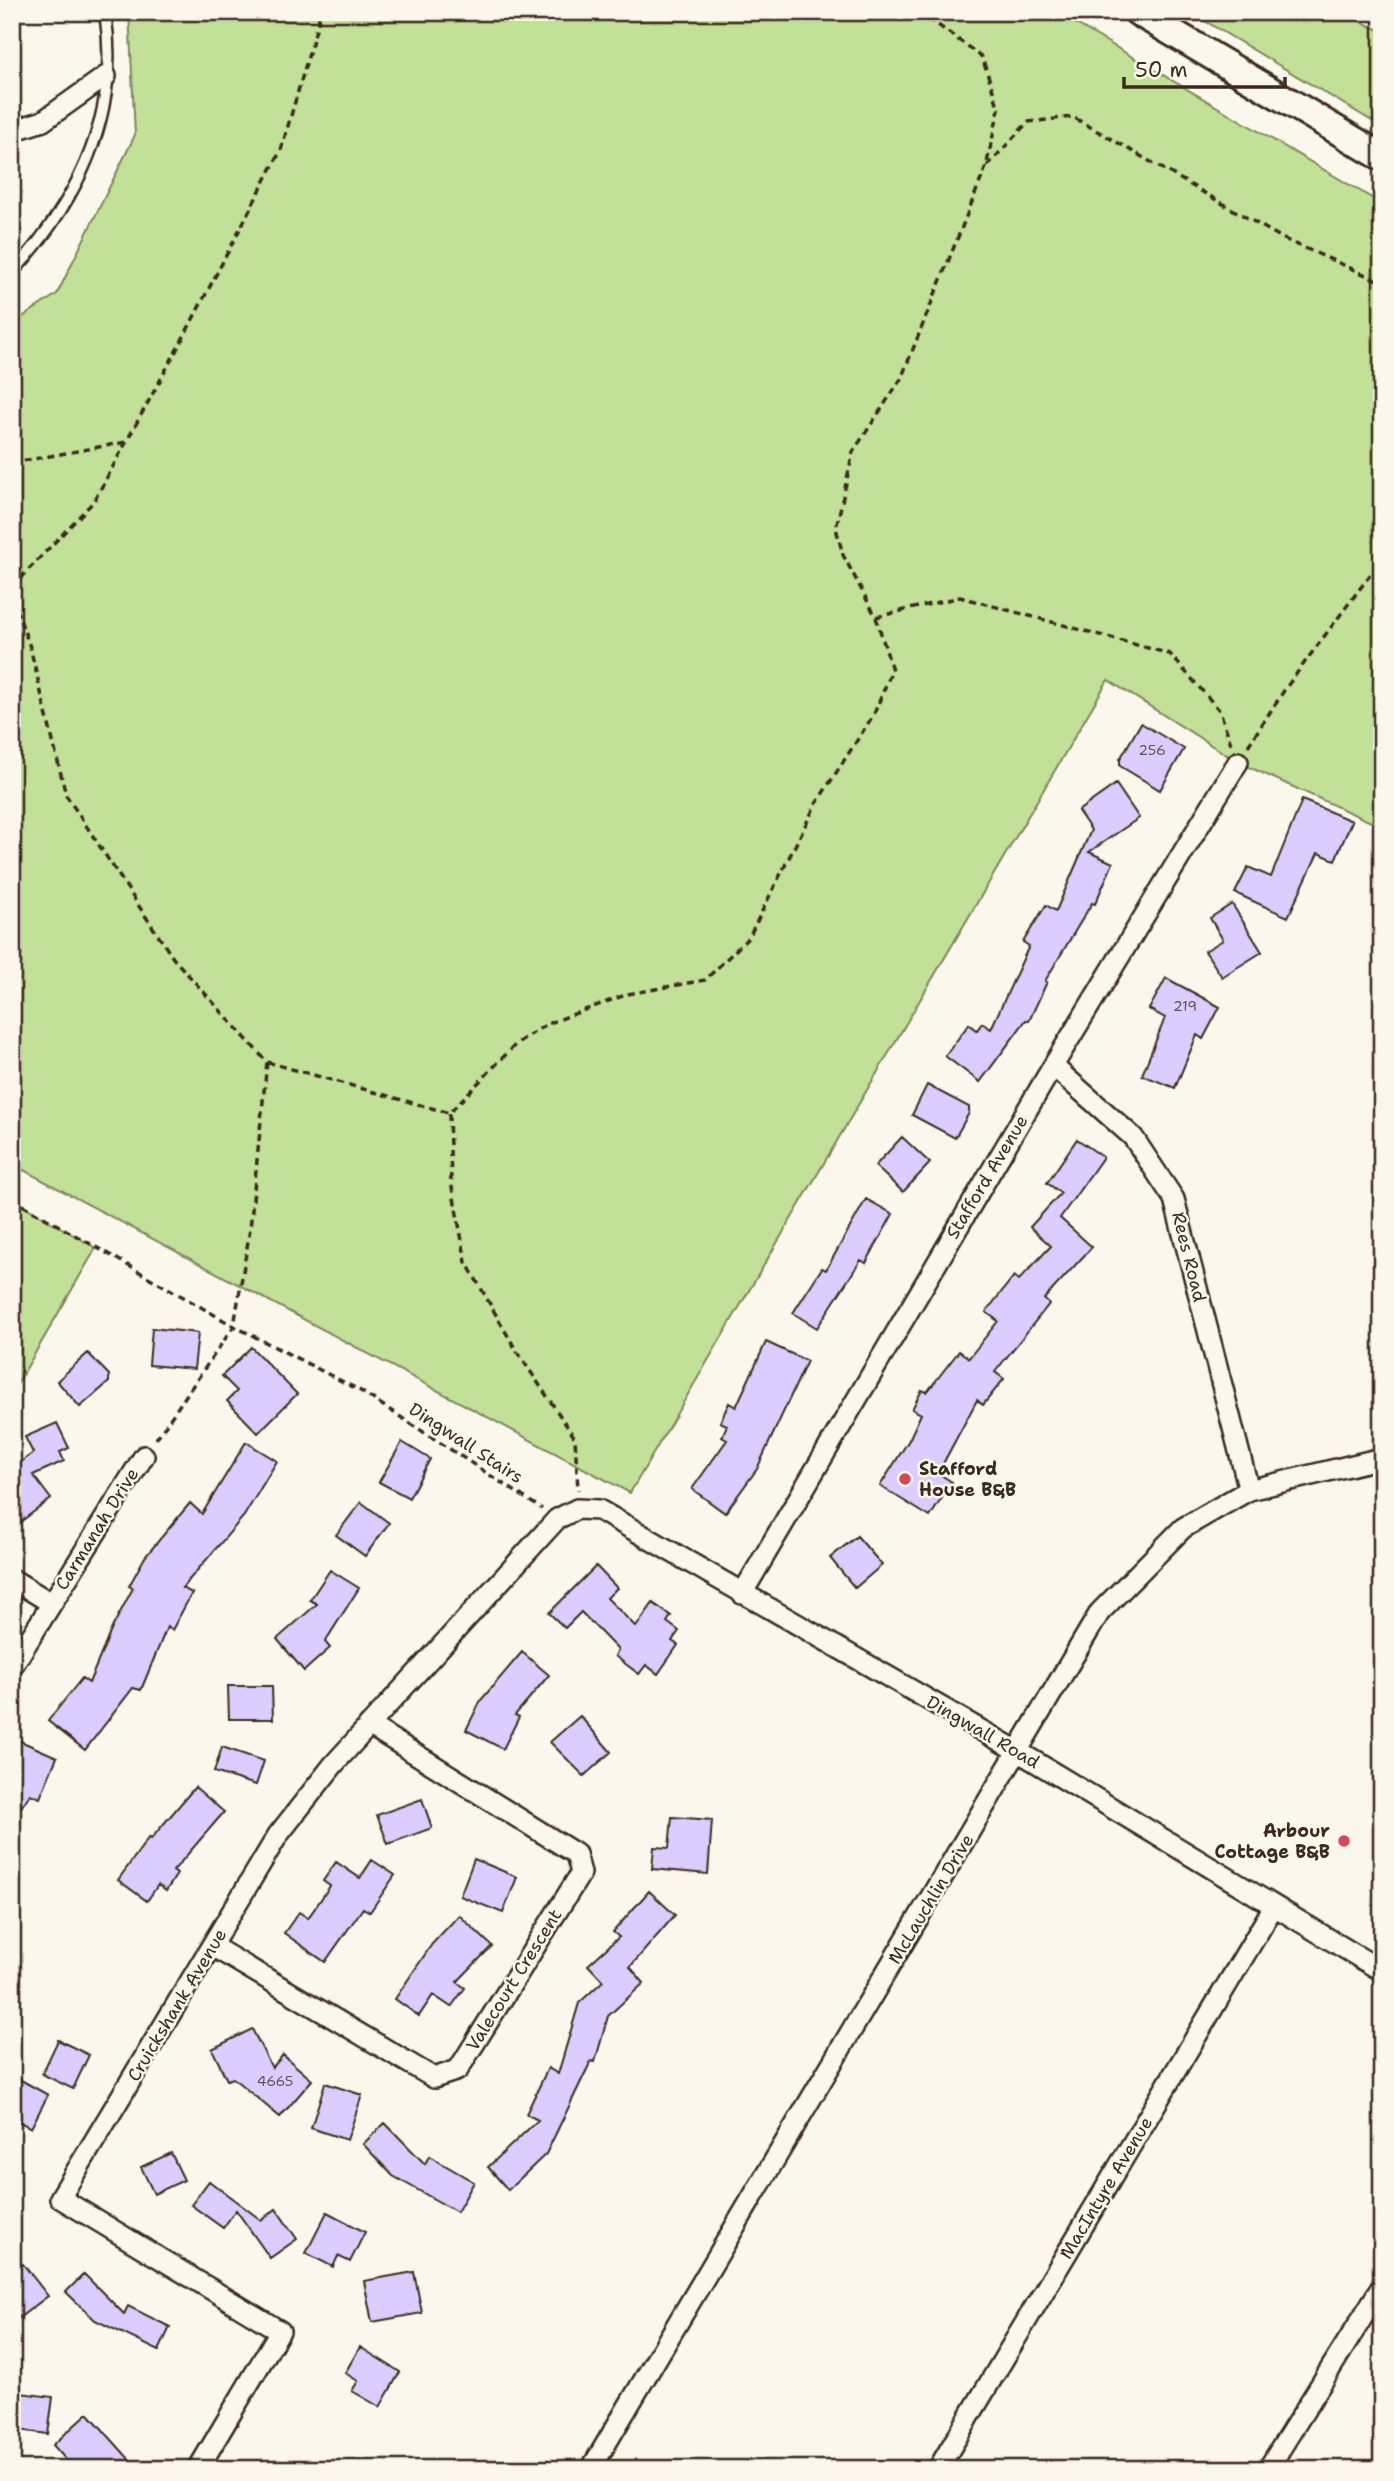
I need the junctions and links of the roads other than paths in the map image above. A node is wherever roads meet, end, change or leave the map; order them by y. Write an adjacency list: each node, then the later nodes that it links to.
1 (105, 12): 3 (lane)
2 (1138, 12): 5 (main road)
3 (106, 76): 4 (street); 6 (lane)
4 (12, 131)
5 (1382, 157)
6 (12, 273)
7 (1238, 762): 8 (street, Stafford Avenue)
8 (1053, 1066): 11 (street, Rees Road); 14 (street, Stafford Avenue)
9 (144, 1456): 15 (street, Carmanah Drive)
10 (1382, 1458): 11 (street, McLauchlin Drive)
11 (1249, 1490): 18 (street, McLauchlin Drive)
12 (577, 1509): 14 (street, Dingwall Road); 17 (street, Cruickshank Avenue)
13 (12, 1578): 15 (street, Carmanah Drive)
14 (741, 1594): 18 (street, Dingwall Road)
15 (51, 1602): 16 (street, Carmanah Drive)
16 (12, 1667)
17 (369, 1725): 20 (street, Cruickshank Avenue); 20 (street, Valecourt Crescent)
18 (1019, 1752): 19 (street, Dingwall Road); 24 (street, McLauchlin Drive)
19 (1274, 1906): 21 (street, Dingwall Road); 25 (street, MacIntyre Avenue)
20 (212, 1947): 23 (street, Cruickshank Avenue)
21 (1382, 1970)
22 (1382, 2286): 26 (street)
23 (198, 2469)
24 (590, 2469)
25 (938, 2469)
26 (1268, 2469)

